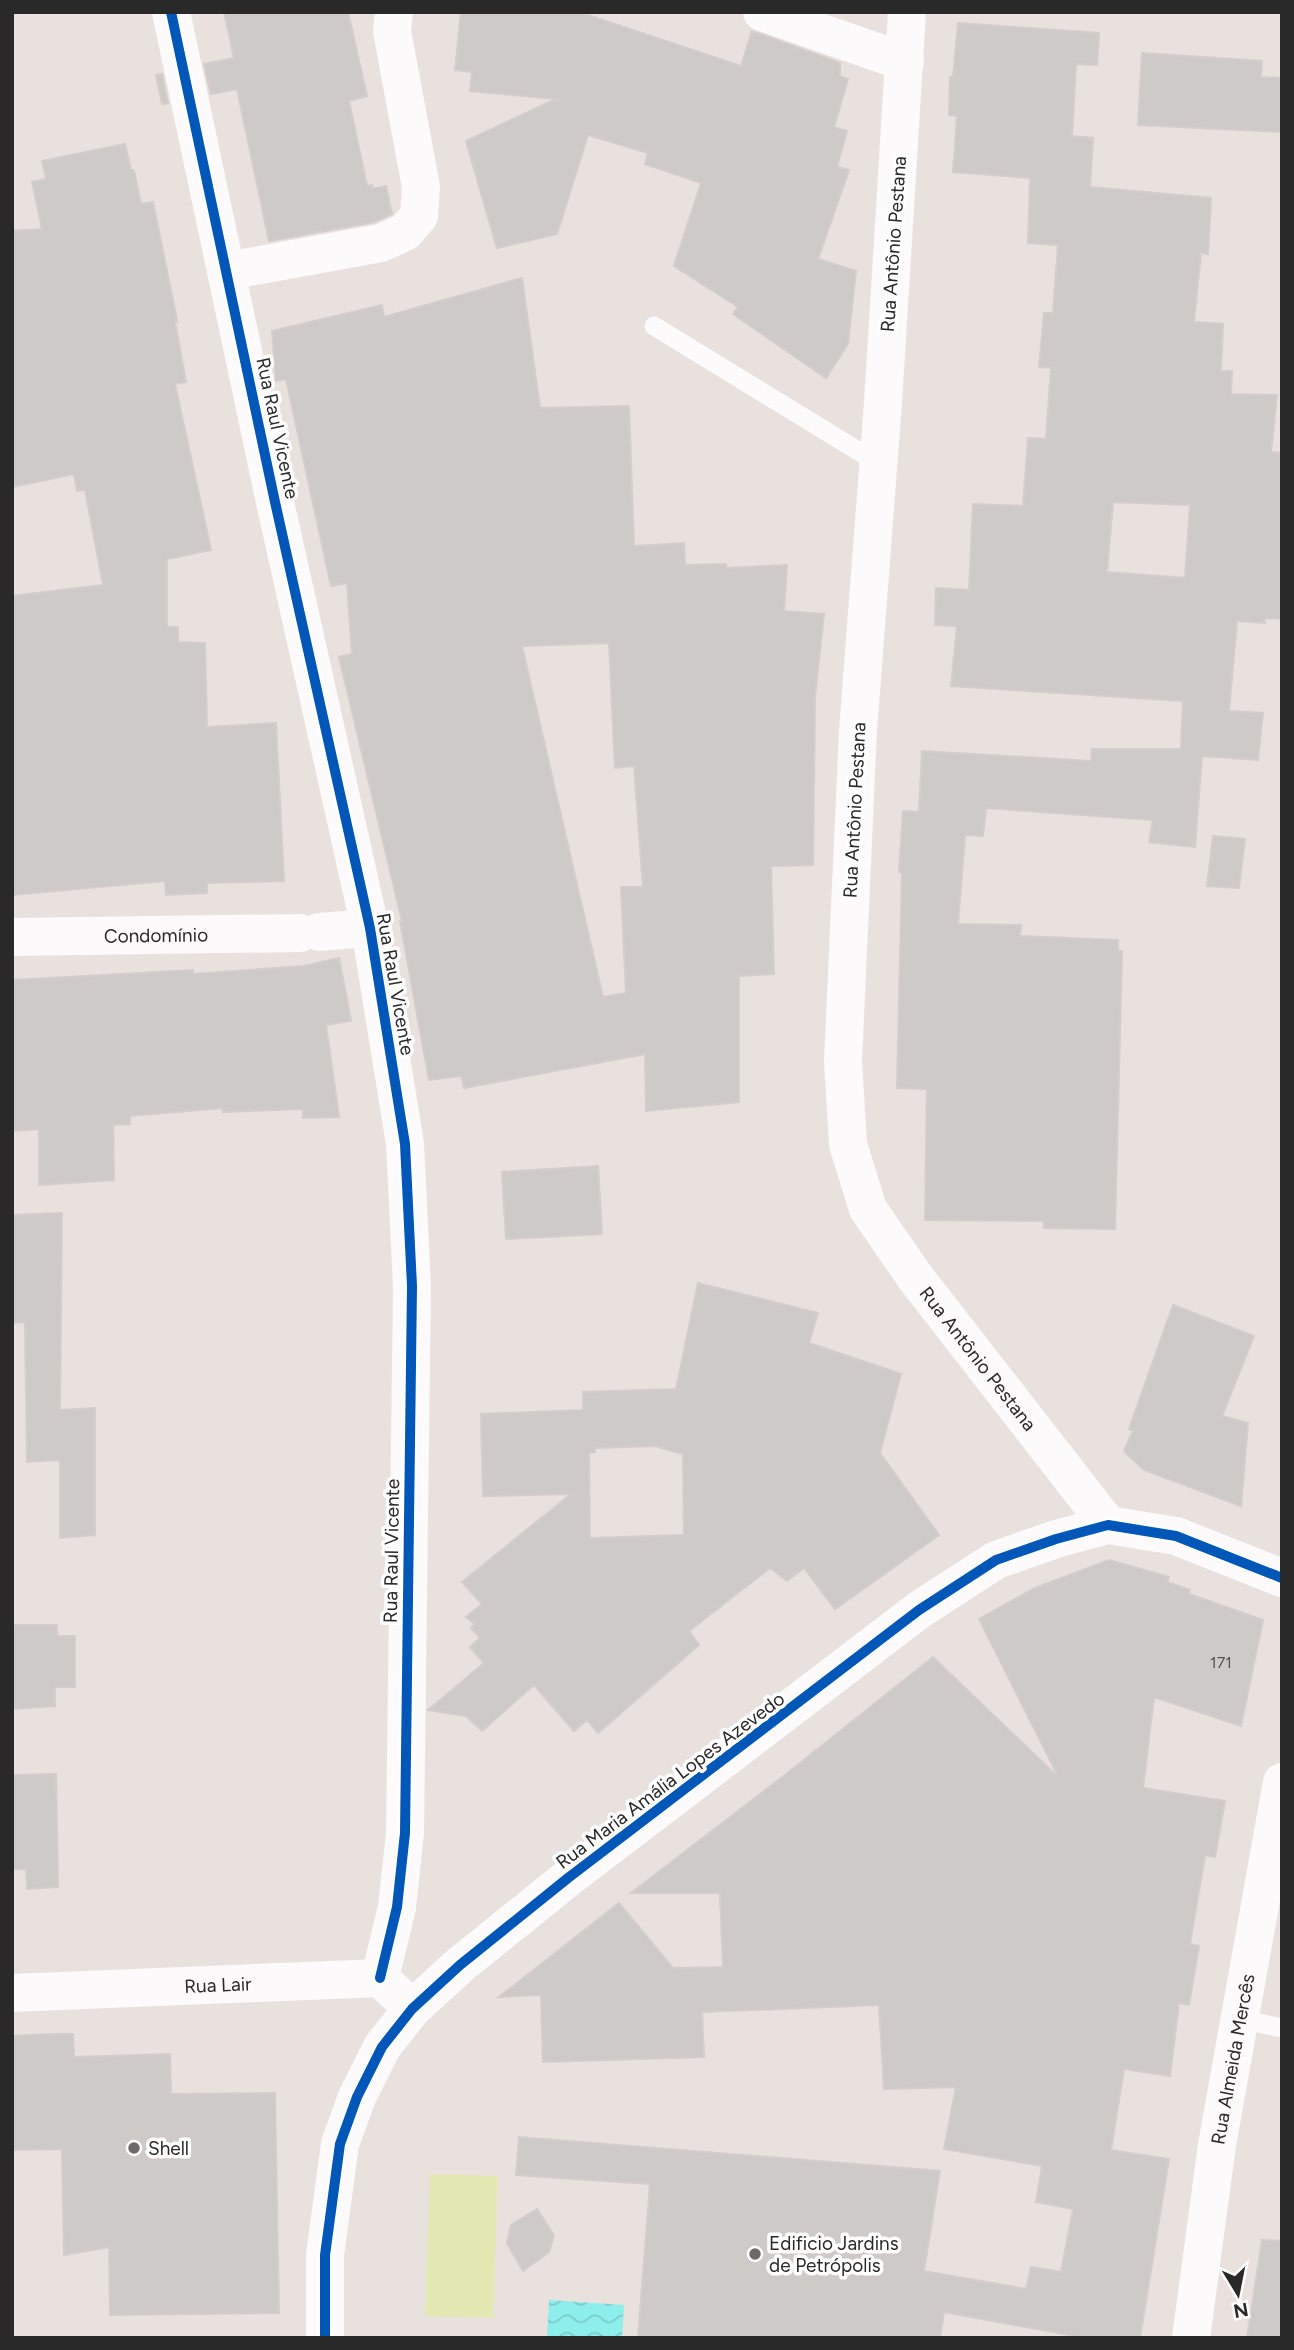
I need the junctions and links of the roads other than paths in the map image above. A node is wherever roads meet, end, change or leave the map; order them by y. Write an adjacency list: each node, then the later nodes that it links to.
1 (171, 12): 6 (street, Rua Raul Vicente)
2 (394, 12): 6 (street)
3 (762, 12): 5 (street)
4 (907, 12): 5 (street, Rua Antônio Pestana)
5 (905, 62): 8 (street, Rua Antônio Pestana)
6 (228, 271): 9 (street, Rua Raul Vicente)
7 (654, 326): 8 (lane)
8 (878, 463): 11 (street, Rua Antônio Pestana)
9 (370, 928): 10 (street, Condomínio); 14 (street, Rua Raul Vicente)
10 (12, 937)
11 (1108, 1525): 12 (street, Rua Maria Amália Lopes Azevedo); 16 (street, Rua Maria Amália Lopes Azevedo)
12 (1282, 1578)
13 (1282, 1782): 17 (street, Rua Almeida Mercês)
14 (380, 1978): 15 (street, Rua Lair); 16 (street)
15 (12, 1993)
16 (412, 2009): 19 (street, Rua Maria Amália Lopes Azevedo)
17 (1240, 2019): 18 (lane); 20 (street, Rua Almeida Mercês)
18 (1282, 2028)
19 (325, 2338)
20 (1191, 2338)

